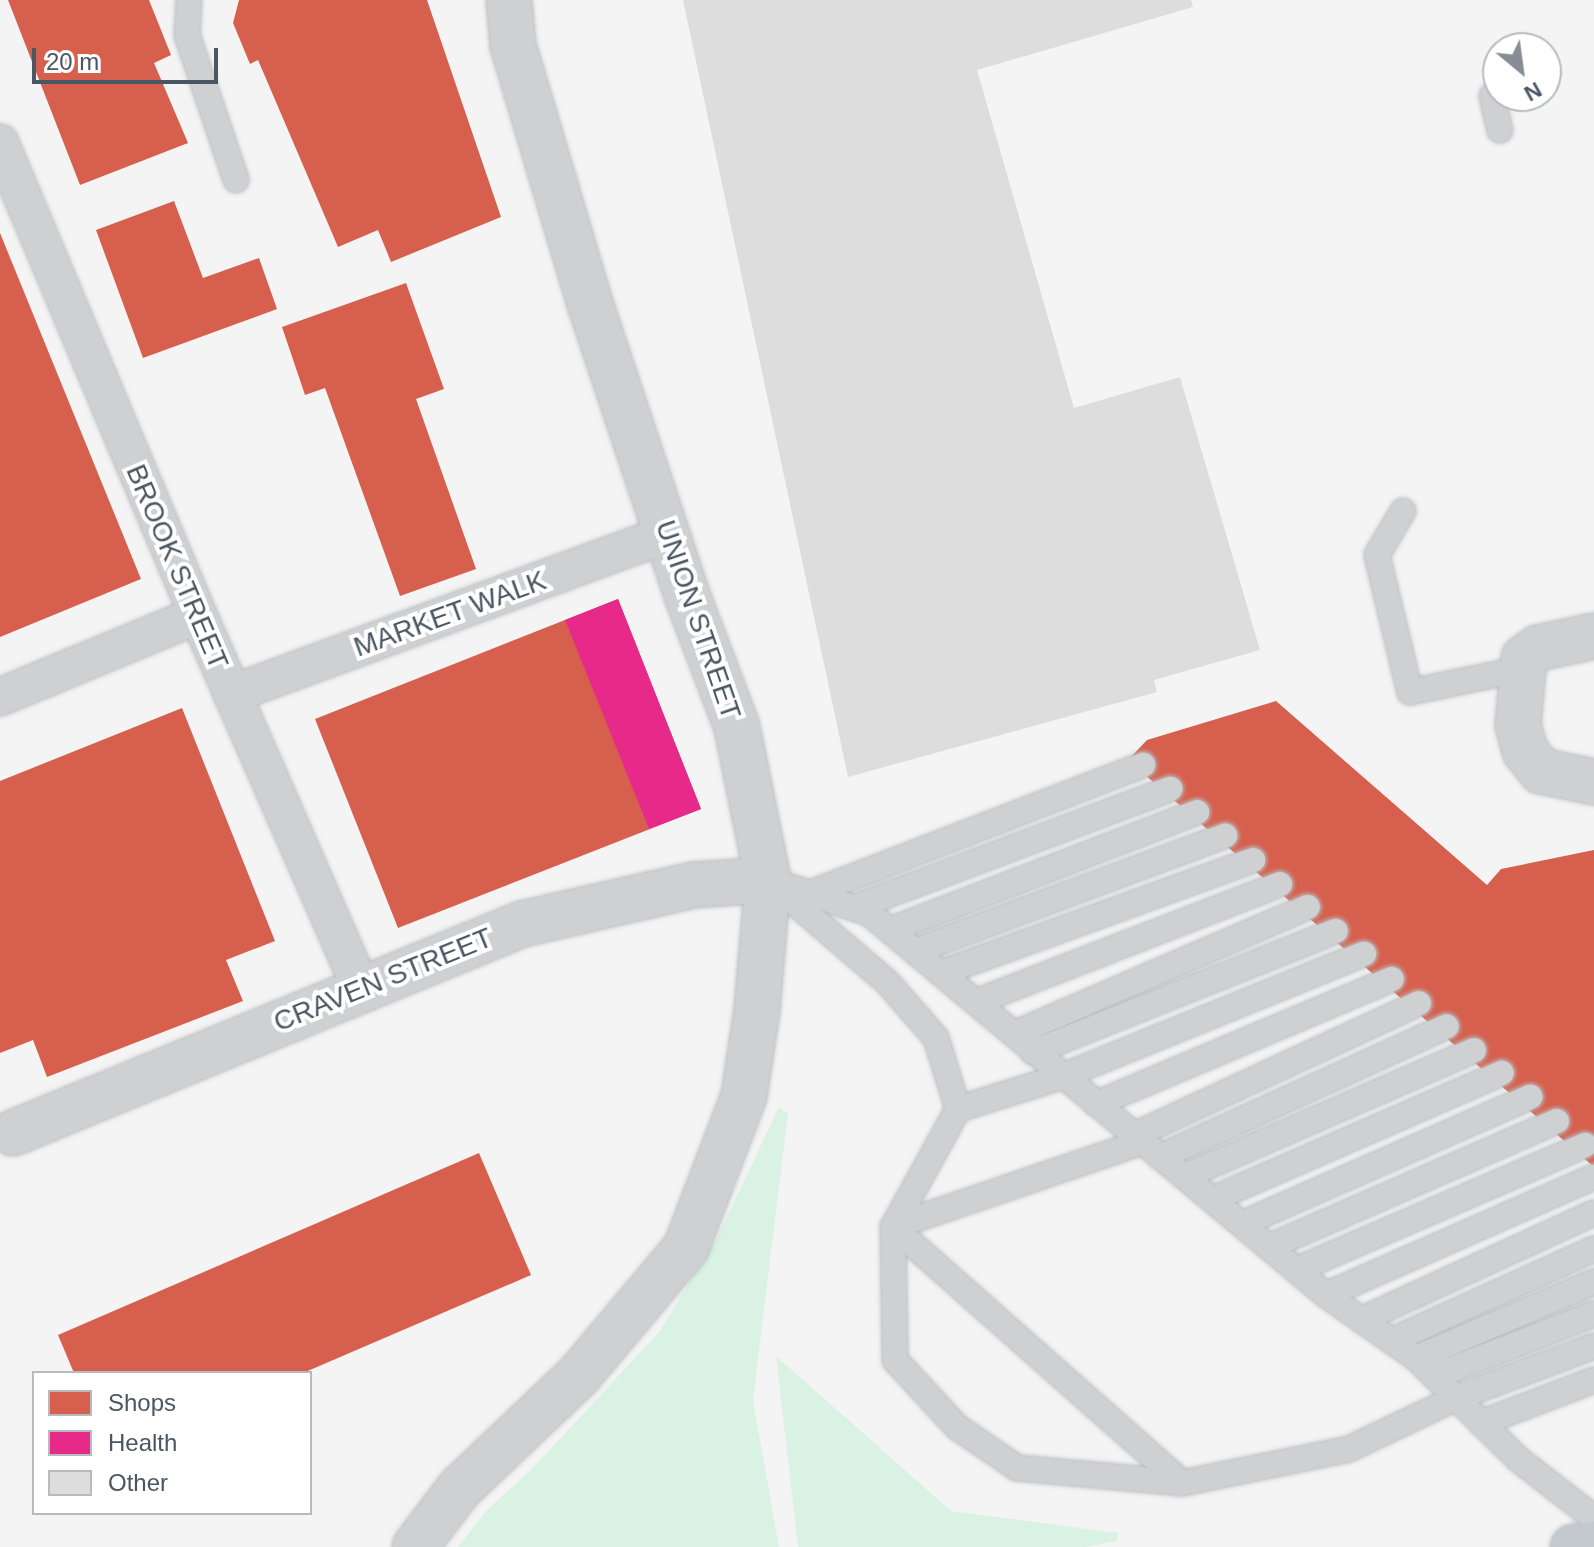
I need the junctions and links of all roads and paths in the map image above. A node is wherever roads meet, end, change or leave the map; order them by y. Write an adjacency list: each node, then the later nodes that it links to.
1 (189, 0): 6 (lane)
2 (509, 0): 8 (street, UNION STREET)
3 (1496, 112): 4 (lane)
4 (1500, 130)
5 (0, 143): 9 (street, BROOK STREET)
6 (236, 180)
7 (1403, 511): 11 (lane)
8 (667, 534): 12 (street, MARKET WALK); 20 (street, UNION STREET)
9 (198, 615): 12 (street, BROOK STREET); 13 (street)
10 (1594, 636): 11 (street)
11 (1522, 669): 15 (street)
12 (232, 694): 31 (street, BROOK STREET)
13 (0, 697)
14 (1143, 765): 22 (lane)
15 (1594, 782)
16 (1170, 789): 24 (lane)
17 (1197, 812): 25 (lane)
18 (1225, 836): 27 (lane)
19 (1253, 860): 29 (lane)
20 (768, 880): 22 (lane); 31 (street, CRAVEN STREET); 42 (lane); 70 (street, UNION STREET)
21 (1280, 884): 32 (lane)
22 (811, 893): 24 (lane)
23 (1308, 907): 35 (lane)
24 (853, 908): 25 (lane)
25 (890, 930): 27 (lane)
26 (1336, 931): 37 (lane)
27 (915, 951): 29 (lane)
28 (1364, 954): 39 (lane)
29 (941, 973): 32 (lane)
30 (1392, 979): 41 (lane)
31 (361, 988): 44 (street, CRAVEN STREET)
32 (976, 1002): 35 (lane)
33 (1419, 1003): 45 (lane)
34 (1447, 1026): 45 (lane)
35 (1014, 1034): 37 (lane)
36 (1474, 1050): 47 (lane)
37 (1033, 1052): 39 (lane)
38 (1502, 1073): 49 (lane)
39 (1063, 1076): 41 (lane); 42 (lane)
40 (1530, 1097): 51 (lane)
41 (1096, 1104): 45 (lane)
42 (958, 1109): 52 (lane)
43 (1557, 1121): 53 (lane)
44 (13, 1133)
45 (1146, 1145): 47 (lane); 52 (lane)
46 (1585, 1145): 55 (lane)
47 (1186, 1176): 49 (lane)
48 (1594, 1177): 57 (lane)
49 (1213, 1199): 51 (lane)
50 (1594, 1213): 59 (lane)
51 (1244, 1223): 53 (lane)
52 (893, 1227): 67 (lane); 67 (lane)
53 (1271, 1246): 55 (lane)
54 (1594, 1249): 60 (lane)
55 (1296, 1270): 57 (lane)
56 (1594, 1282): 62 (lane)
57 (1326, 1295): 59 (lane)
58 (1594, 1314): 63 (lane)
59 (1361, 1320): 60 (lane)
60 (1393, 1340): 62 (lane)
61 (1594, 1346): 65 (lane)
62 (1416, 1358): 63 (lane)
63 (1434, 1376): 65 (lane)
64 (1594, 1380): 66 (lane)
65 (1456, 1398): 66 (lane); 67 (lane)
66 (1481, 1423): 68 (lane)
67 (1182, 1483)
68 (1594, 1518)
69 (1594, 1544): 71 (highway)
70 (415, 1547)
71 (1573, 1547)

